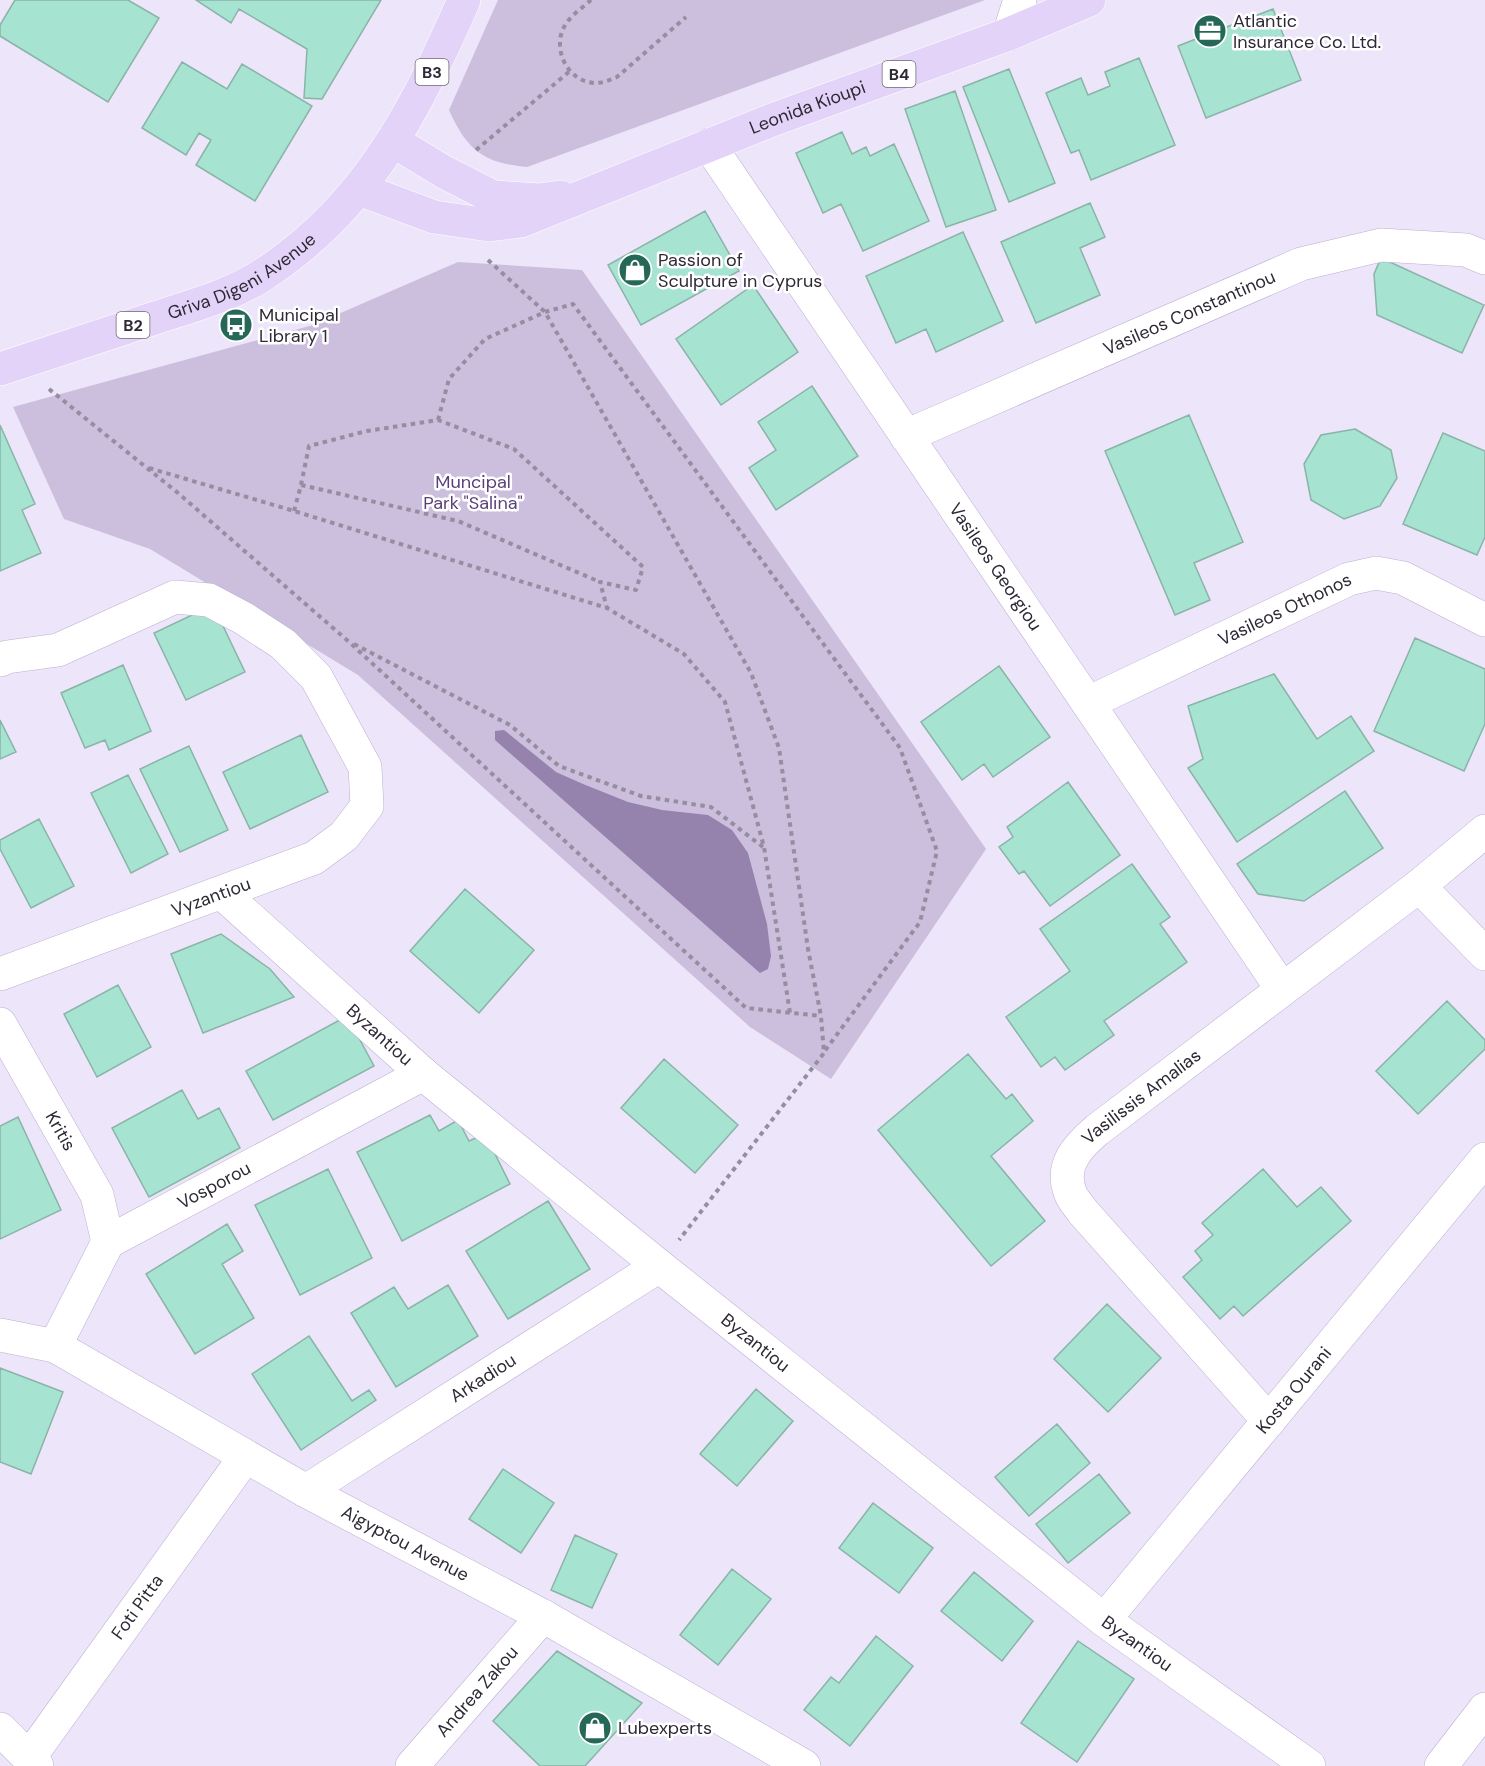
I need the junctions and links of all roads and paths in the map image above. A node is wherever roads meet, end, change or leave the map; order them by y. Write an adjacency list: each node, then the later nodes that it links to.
1 (464, 0): 8 (main road, B3)
2 (591, 0): 7 (path)
3 (1020, 0): 6 (street)
4 (1089, 0): 6 (main road, Leonida Kioupi / B4)
5 (686, 17): 7 (path)
6 (1009, 34): 9 (main road, Leonida Kioupi / B4)
7 (570, 71): 10 (path)
8 (393, 141): 11 (main road, B2); 12 (main road, Leonida Kioupi / B4)
9 (709, 145): 12 (main road, Leonida Kioupi / B4); 19 (street, Vasileos Georgiou)
10 (471, 154)
11 (359, 189): 12 (main road, Leonida Kioupi / B4); 16 (main road, Griva Digeni Avenue / B2)
12 (591, 192)
13 (1485, 258): 19 (street, Vasileos Constantinou)
14 (486, 259): 15 (path)
15 (544, 312): 18 (path); 37 (path); 39 (path)
16 (0, 369)
17 (43, 385): 20 (path)
18 (438, 420): 21 (path); 23 (path)
19 (906, 436): 28 (street, Vasileos Georgiou)
20 (145, 467): 22 (path); 26 (path)
21 (301, 485): 22 (path); 23 (path)
22 (294, 510): 24 (path)
23 (600, 582): 24 (path)
24 (607, 608): 30 (path)
25 (1485, 620): 28 (street, Vasileos Othonos)
26 (348, 641): 30 (path); 36 (path)
27 (4, 659): 32 (street, Vyzantiou)
28 (1088, 703): 35 (street, Vasileos Georgiou)
29 (1485, 831): 31 (street, Vasilissis Amalias)
30 (764, 847): 36 (path)
31 (1419, 886): 33 (street); 35 (street, Vasilissis Amalias)
32 (222, 893): 34 (street, Vyzantiou); 40 (street, Byzantiou)
33 (1485, 954)
34 (0, 974)
35 (1281, 989): 46 (street, Vasilissis Amalias)
36 (790, 1013): 37 (path)
37 (821, 1016): 39 (path)
38 (0, 1024): 42 (street, Kritis)
39 (824, 1053): 43 (path)
40 (423, 1074): 42 (street, Vosporou); 43 (street, Byzantiou)
41 (1485, 1160): 46 (street, Kosta Ourani)
42 (108, 1242): 45 (street)
43 (659, 1266): 48 (street, Arkadiou); 50 (street, Byzantiou)
44 (0, 1335): 45 (street, Aigyptou Avenue)
45 (55, 1346): 47 (street, Aigyptou Avenue)
46 (1269, 1421): 50 (street, Kosta Ourani)
47 (245, 1457): 48 (street, Aigyptou Avenue); 53 (street, Foti Pitta)
48 (306, 1491): 49 (street, Aigyptou Avenue)
49 (543, 1616): 54 (street, Andrea Zakou); 55 (street, Aigyptou Avenue)
50 (1104, 1620): 56 (street, Byzantiou)
51 (1485, 1708): 57 (street)
52 (0, 1729): 53 (street)
53 (33, 1762)
54 (411, 1766)
55 (804, 1766)
56 (1309, 1766)
57 (1441, 1766)

